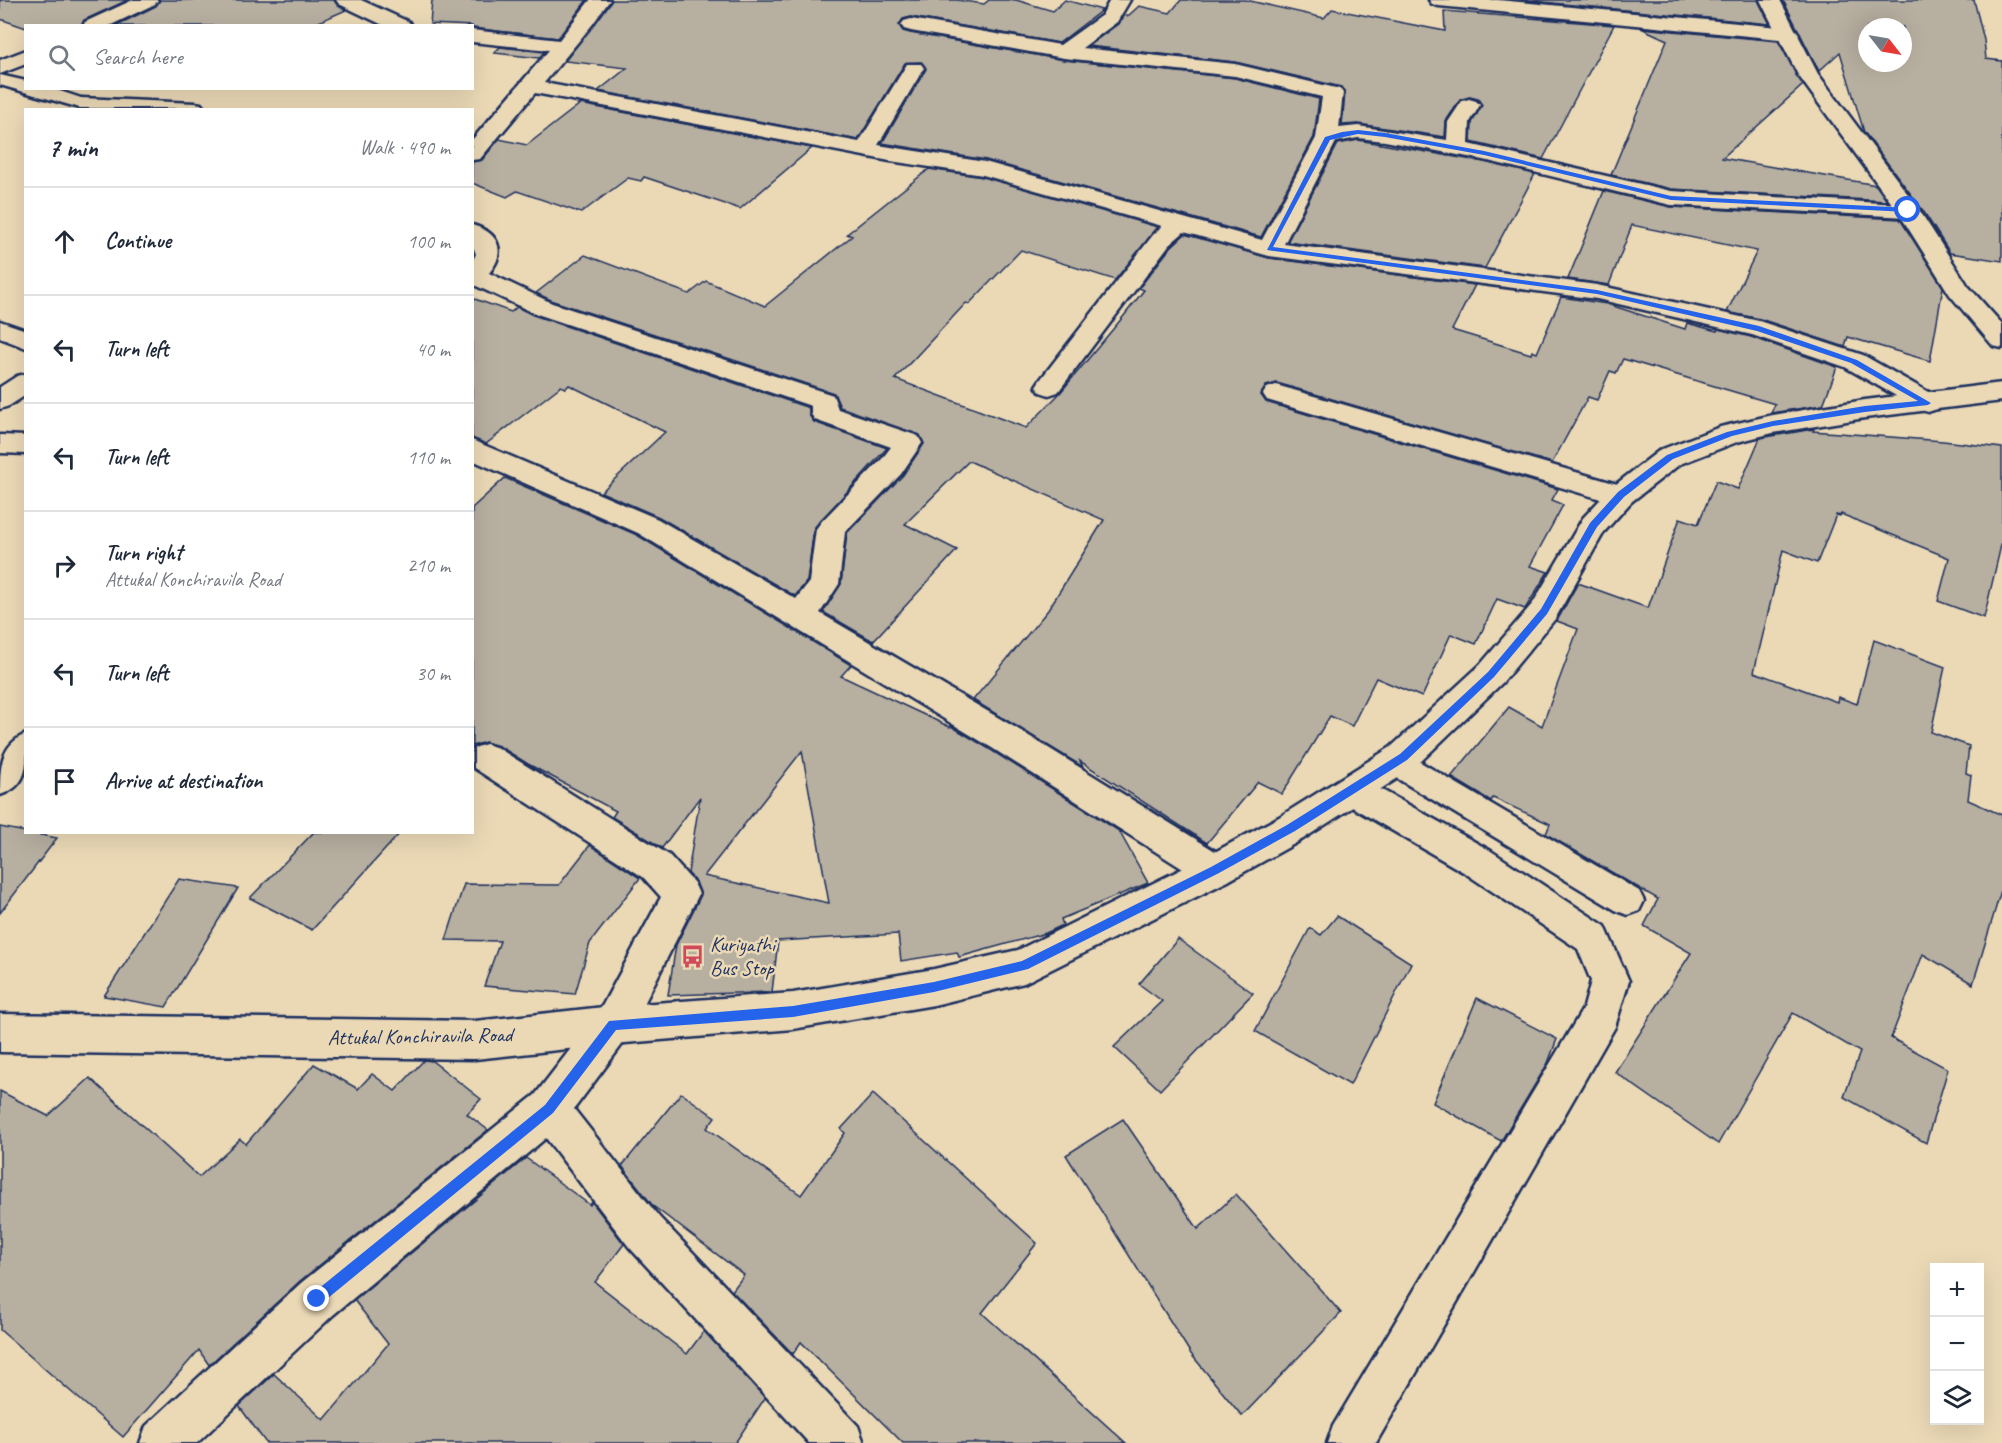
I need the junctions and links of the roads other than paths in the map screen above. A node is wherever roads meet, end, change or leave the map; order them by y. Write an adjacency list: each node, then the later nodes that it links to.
1 (148, 0): 7 (street)
2 (346, 0): 8 (street)
3 (600, 0): 12 (street)
4 (1120, 0): 13 (street)
5 (1439, 0): 10 (street)
6 (1770, 0): 10 (street)
7 (96, 24)
8 (398, 24)
9 (911, 25): 13 (street)
10 (1789, 34): 27 (street)
11 (474, 36): 12 (street)
12 (563, 46): 18 (street)
13 (1064, 52): 23 (street)
14 (24, 57): 15 (street)
15 (0, 68)
16 (914, 68): 25 (street)
17 (0, 80): 19 (lane)
18 (528, 86): 25 (street); 26 (street)
19 (24, 87)
20 (35, 90): 22 (lane)
21 (1469, 105): 24 (street)
22 (195, 108)
23 (1327, 138): 24 (street); 30 (street)
24 (1458, 148): 27 (street)
25 (865, 149): 28 (street)
26 (474, 151)
27 (1908, 210): 34 (street)
28 (1180, 223): 30 (street); 37 (street)
29 (474, 232): 31 (street)
30 (1269, 249): 41 (street)
31 (474, 275)
32 (474, 276): 46 (street)
33 (0, 329): 35 (street)
34 (2001, 335)
35 (24, 339)
36 (24, 383): 40 (street)
37 (1049, 386)
38 (2002, 392): 41 (street, Attukal Konchiravila Road)
39 (1276, 394): 45 (street)
40 (0, 400)
41 (1928, 403): 45 (street, Attukal Konchiravila Road)
42 (0, 444): 43 (street)
43 (24, 445)
44 (474, 450): 46 (street)
45 (1621, 495): 49 (street, Attukal Konchiravila Road)
46 (800, 617): 52 (street)
47 (24, 751): 50 (street)
48 (486, 758): 54 (street)
49 (1395, 762): 51 (street, Attukal Konchiravila Road); 53 (lane)
50 (0, 781)
51 (1352, 790): 52 (street, Attukal Konchiravila Road); 59 (street)
52 (1215, 870): 54 (street, Attukal Konchiravila Road)
53 (1628, 901)
54 (613, 1025): 55 (street, Attukal Konchiravila Road); 56 (street)
55 (0, 1033)
56 (549, 1109): 57 (street); 58 (street)
57 (163, 1443)
58 (841, 1443)
59 (1350, 1443)

